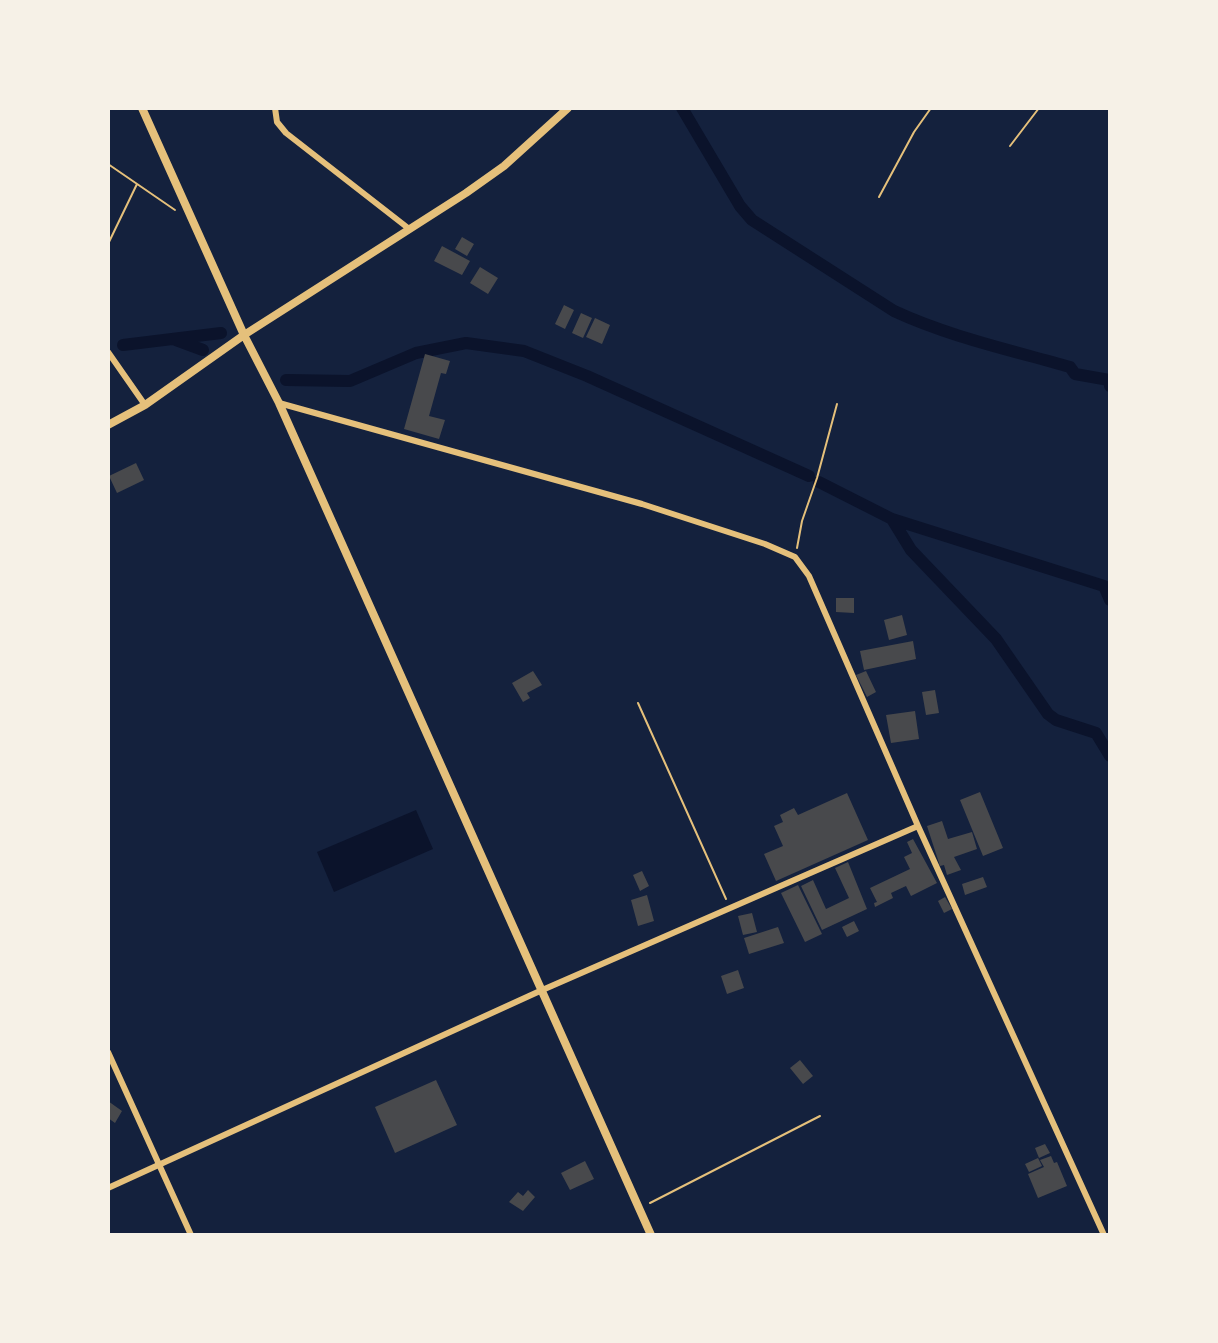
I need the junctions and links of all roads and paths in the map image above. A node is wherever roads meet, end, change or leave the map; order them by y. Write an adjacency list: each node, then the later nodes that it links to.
1 (142, 108): 10 (street)
2 (275, 108): 11 (street)
3 (568, 108): 11 (street)
4 (931, 108): 9 (path)
5 (1039, 108): 6 (path)
6 (1010, 146)
7 (108, 164): 8 (path)
8 (137, 183): 10 (path); 12 (path)
9 (879, 197)
10 (192, 223): 13 (street)
11 (408, 228): 13 (street)
12 (108, 244)
13 (244, 335): 15 (street); 17 (street)
14 (108, 352): 17 (street)
15 (279, 403): 19 (street); 23 (street)
16 (837, 404): 19 (path)
17 (145, 405): 18 (street)
18 (108, 425)
19 (795, 557): 21 (street)
20 (638, 703): 22 (path)
21 (918, 826): 22 (street); 31 (street)
22 (731, 908): 23 (street)
23 (540, 991): 26 (street); 28 (street)
24 (108, 1052): 26 (street)
25 (820, 1116): 28 (path)
26 (159, 1165): 27 (street); 29 (street)
27 (108, 1188)
28 (640, 1209): 30 (street)
29 (191, 1235)
30 (651, 1235)
31 (1104, 1235)

